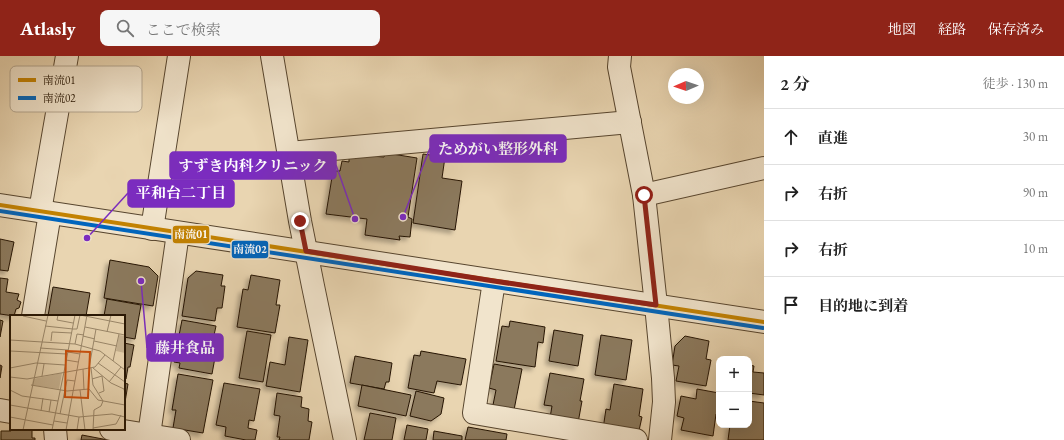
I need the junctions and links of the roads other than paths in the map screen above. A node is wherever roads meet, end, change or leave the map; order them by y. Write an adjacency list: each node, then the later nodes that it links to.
1 (67, 56): 5 (street)
2 (179, 56): 13 (street)
3 (620, 56): 7 (street)
4 (267, 57): 8 (street)
5 (66, 66)
6 (59, 112): 12 (street)
7 (630, 122): 8 (street); 10 (street)
8 (289, 153): 15 (street)
9 (764, 168): 10 (street)
10 (644, 195): 17 (street)
11 (0, 205): 12 (street)
12 (45, 212): 13 (street); 18 (street)
13 (152, 229): 14 (street)
14 (178, 233): 15 (street); 24 (street)
15 (306, 251): 16 (street); 27 (street)
16 (494, 281): 17 (street); 28 (street)
17 (656, 305): 19 (street); 29 (street)
18 (33, 315)
19 (764, 322)
20 (0, 410): 21 (street)
21 (10, 412)
22 (55, 430): 25 (street)
23 (118, 430): 24 (street)
24 (148, 435): 26 (street)
25 (56, 440)
26 (179, 440)
27 (345, 440)
28 (636, 440)
29 (660, 440)

